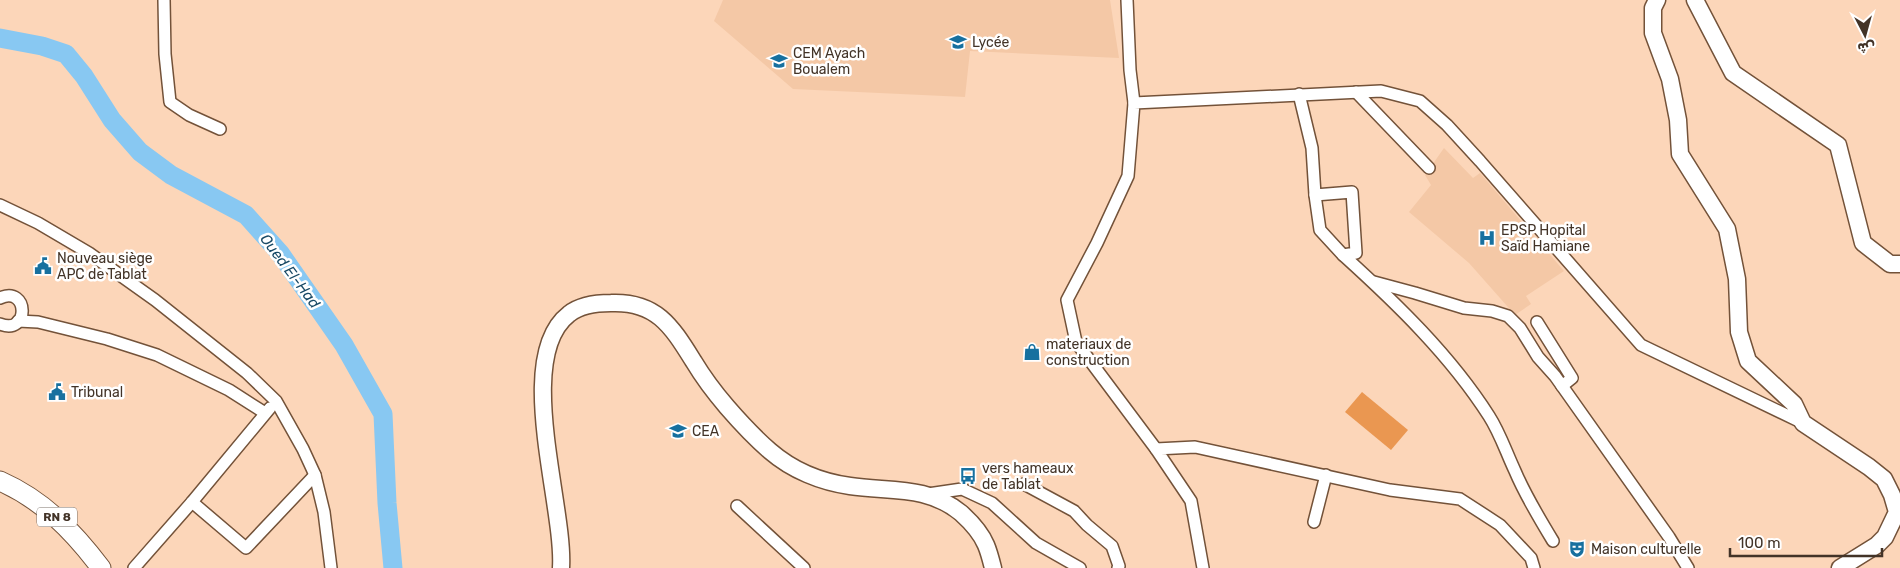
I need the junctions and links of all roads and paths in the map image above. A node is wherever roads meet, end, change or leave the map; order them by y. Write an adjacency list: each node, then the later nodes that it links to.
1 (164, 0): 8 (street)
2 (1127, 0): 7 (street)
3 (1657, 0): 22 (street)
4 (1695, 0): 13 (street)
5 (1356, 92): 6 (street); 9 (street); 22 (street)
6 (1299, 94): 7 (street); 10 (street)
7 (1134, 102): 23 (street)
8 (220, 130)
9 (1429, 168)
10 (1315, 195): 12 (street); 12 (street)
11 (0, 205): 20 (street)
12 (1343, 255): 14 (street)
13 (1900, 264)
14 (1372, 282): 19 (street); 33 (street)
15 (1, 297): 16 (street)
16 (21, 316): 18 (street); 21 (street)
17 (1536, 322): 19 (street)
18 (0, 324)
19 (1562, 386): 45 (street)
20 (276, 400): 21 (street); 24 (street)
21 (265, 413): 30 (street)
22 (1803, 423): 46 (street)
23 (1156, 449): 25 (street); 43 (street)
24 (315, 475): 30 (street); 37 (street)
25 (1326, 475): 32 (street); 44 (street)
26 (0, 481): 35 (main road, RN 8)
27 (1024, 484): 42 (street)
28 (0, 486): 34 (main road, RN 8)
29 (927, 494): 38 (street); 40 (street); 41 (street)
30 (192, 502): 36 (street)
31 (737, 506): 39 (street)
32 (1314, 522)
33 (1553, 541)
34 (93, 568)
35 (101, 568)
36 (134, 568)
37 (331, 568)
38 (561, 568)
39 (804, 568)
40 (993, 568)
41 (1080, 568)
42 (1118, 568)
43 (1203, 568)
44 (1534, 568)
45 (1688, 568)
46 (1840, 568)

